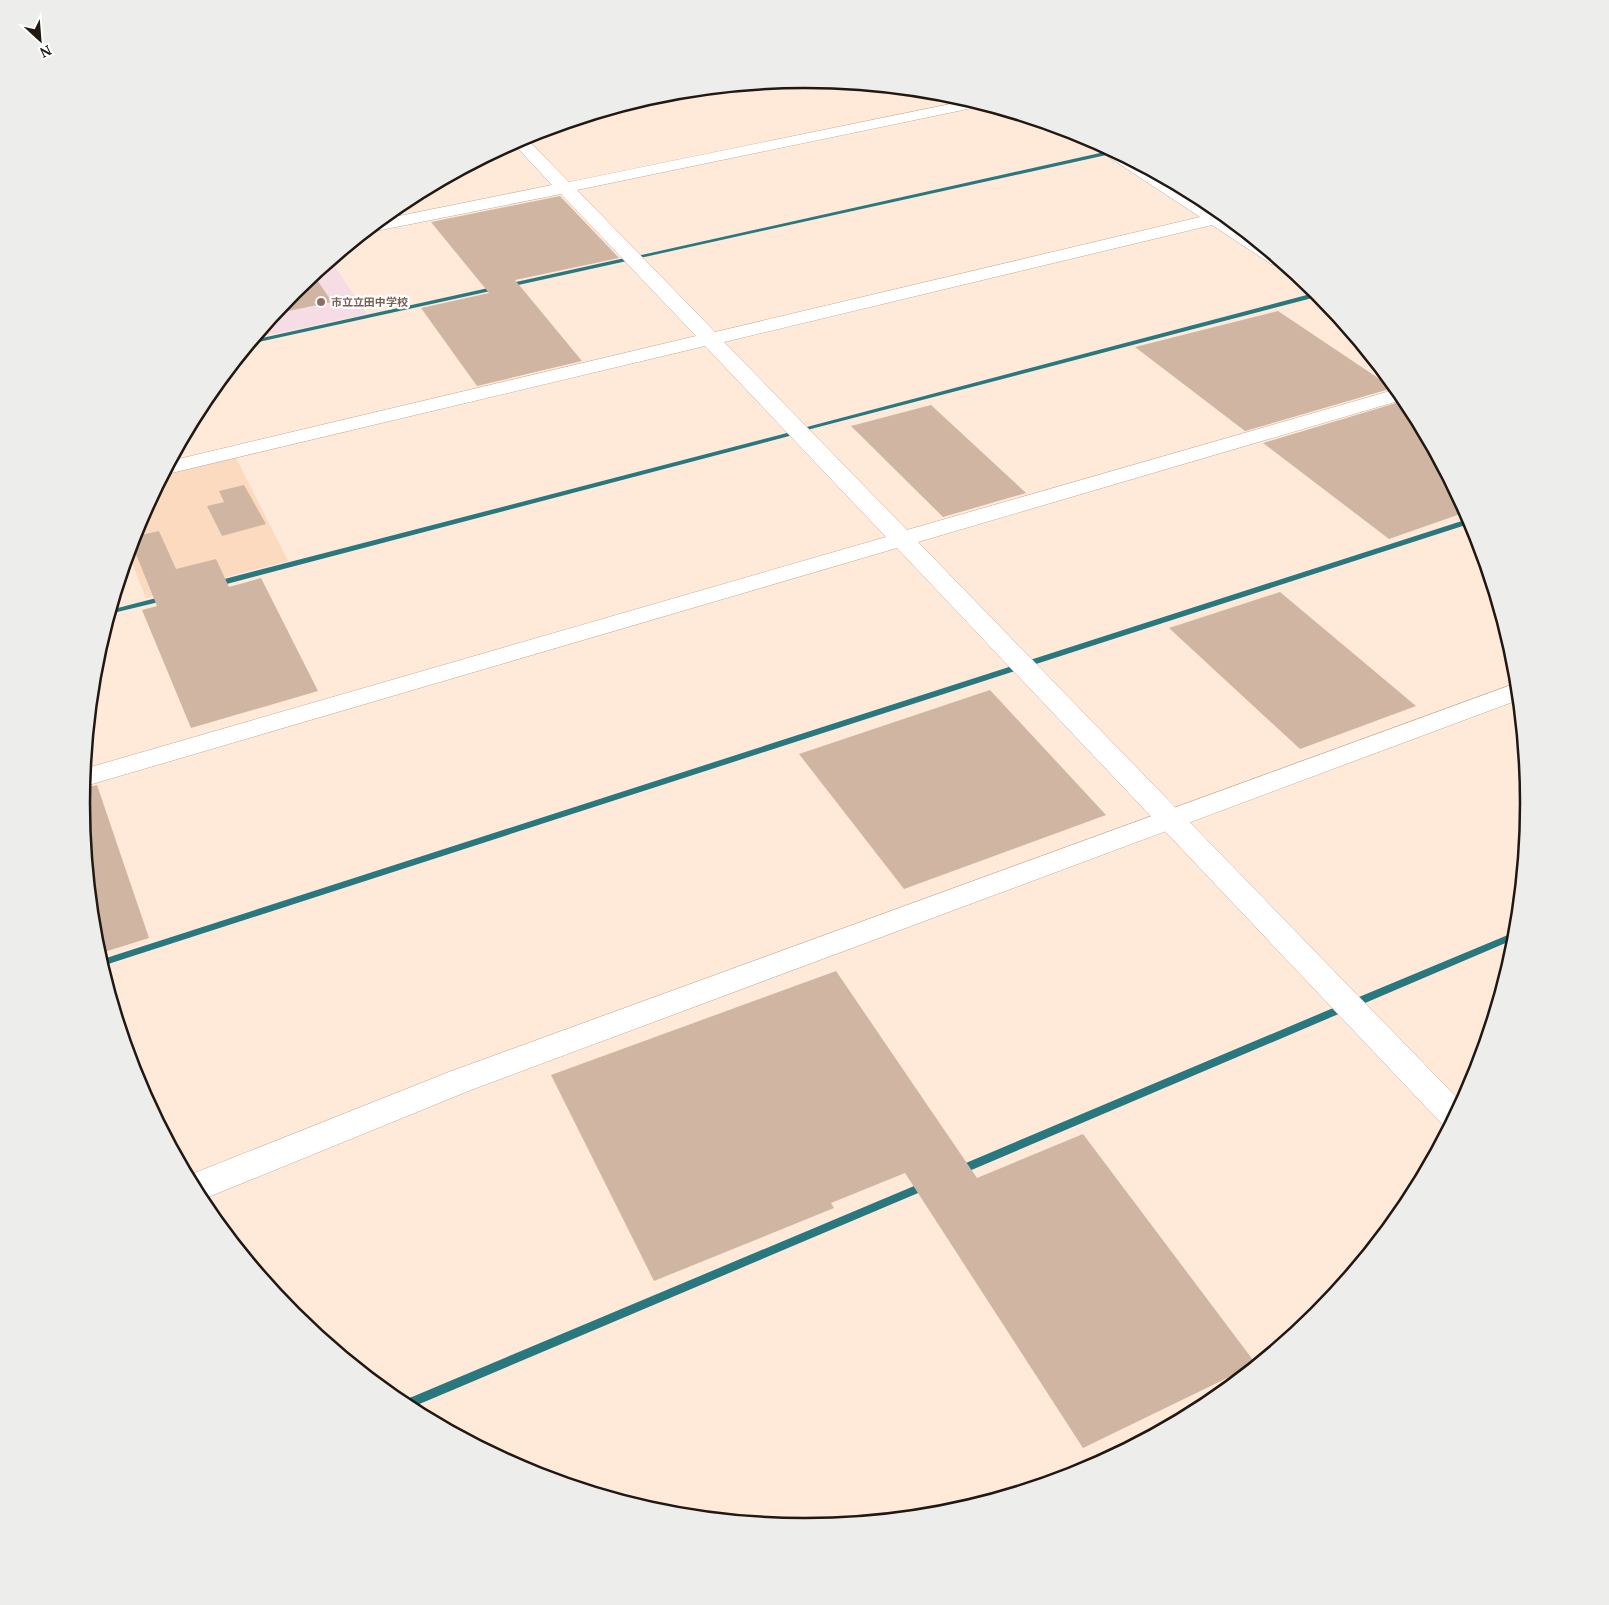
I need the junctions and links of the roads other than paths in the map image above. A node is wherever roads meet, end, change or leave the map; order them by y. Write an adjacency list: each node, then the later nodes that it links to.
1 (965, 106): 3 (street)
2 (524, 145): 3 (street)
3 (564, 187): 5 (street); 6 (street)
4 (1216, 218): 6 (street)
5 (386, 223)
6 (710, 339): 8 (street); 9 (street)
7 (1393, 396): 9 (street)
8 (173, 467)
9 (901, 539): 11 (street); 12 (street)
10 (1511, 693): 12 (street)
11 (90, 776)
12 (1171, 819): 13 (street); 14 (street)
13 (1450, 1111)
14 (201, 1185)

